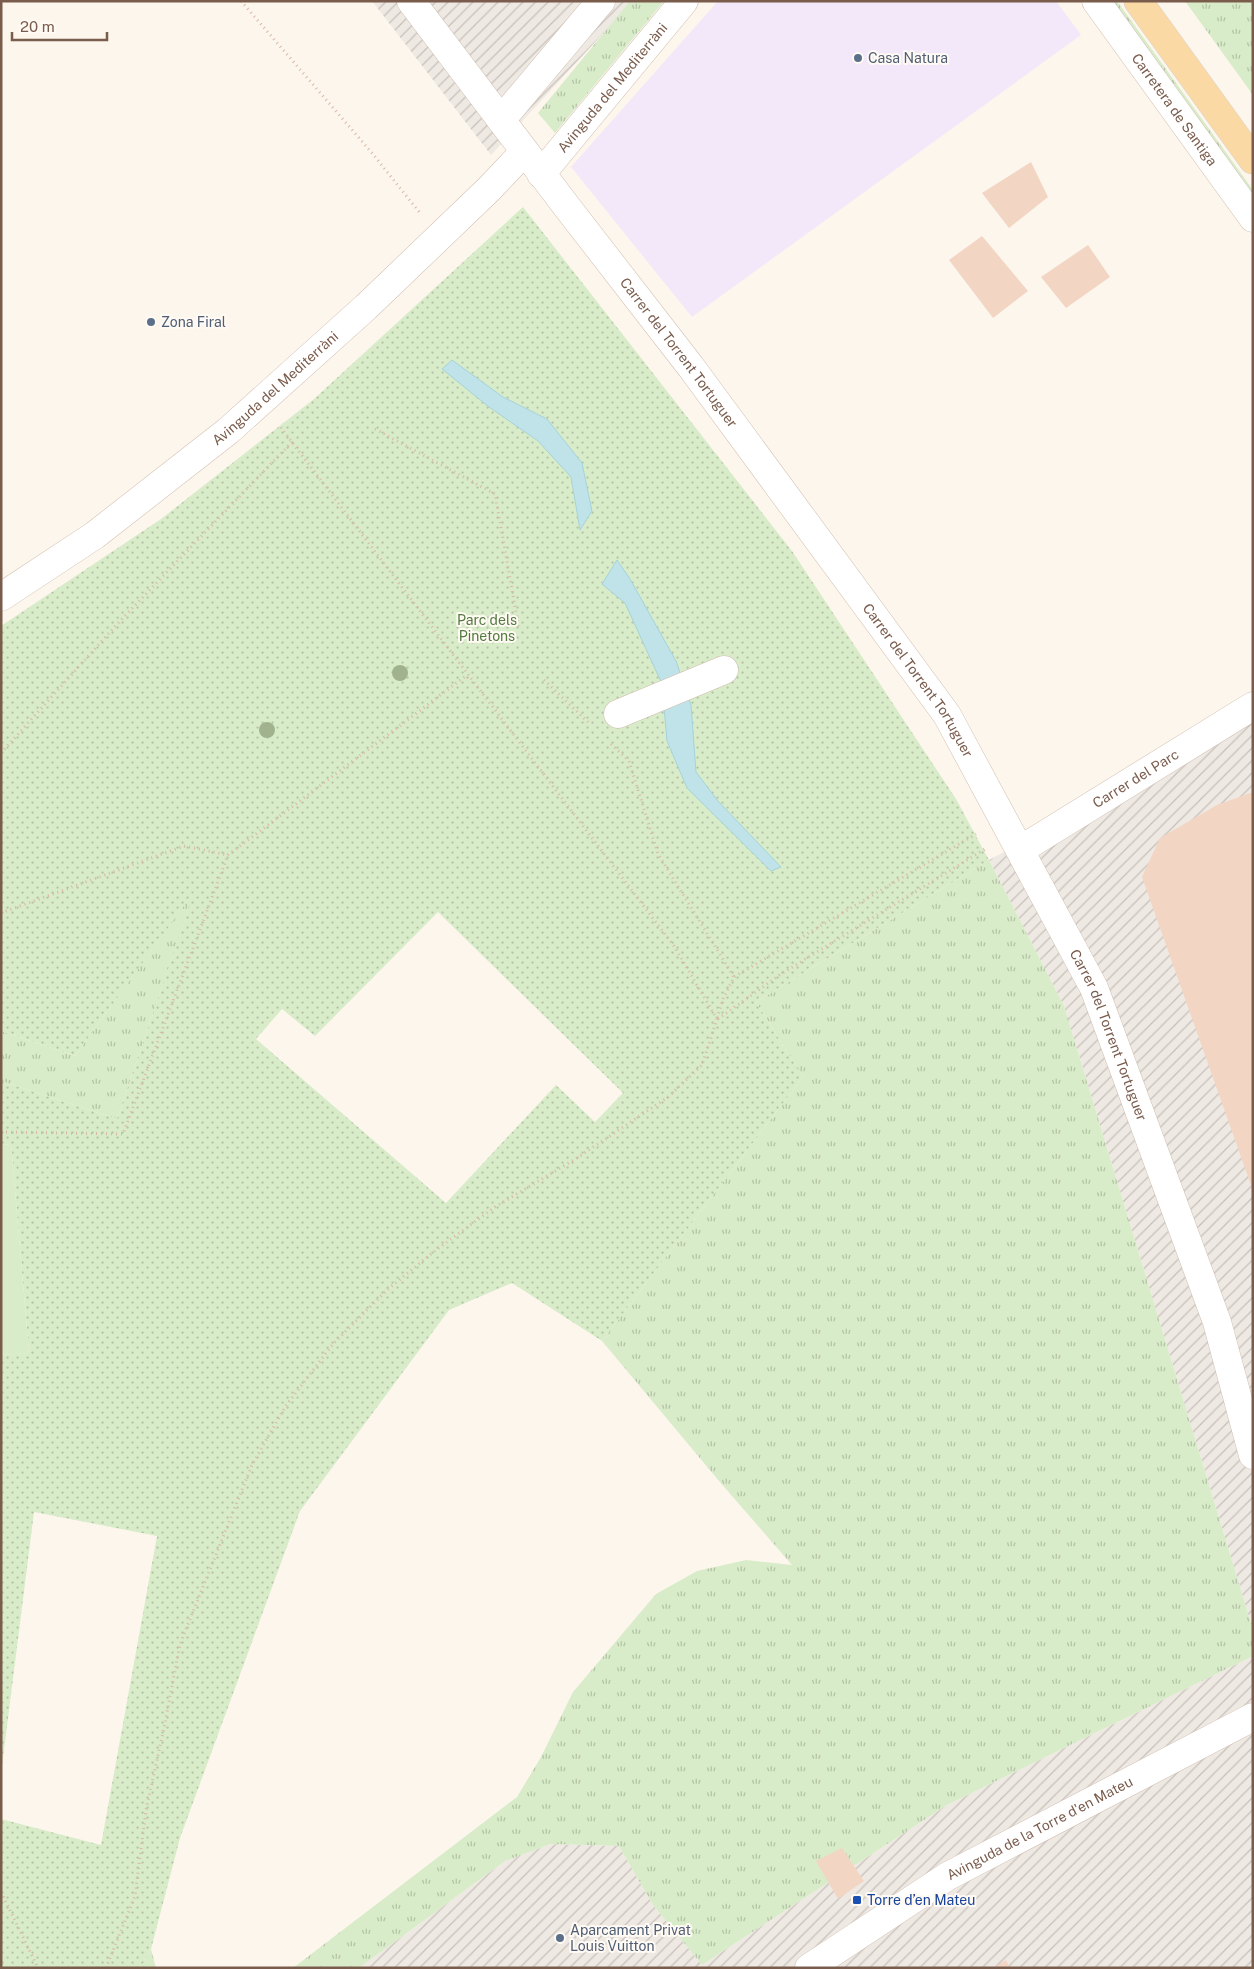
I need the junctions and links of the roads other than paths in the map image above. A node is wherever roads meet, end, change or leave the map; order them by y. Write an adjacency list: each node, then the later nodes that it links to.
1 (410, 1): 6 (street, Carrer del Torrent Tortuguer)
2 (601, 1): 6 (street)
3 (684, 1): 9 (street, Avinguda del Mediterràni)
4 (1096, 1): 10 (street, Carretera de Santiga)
5 (1138, 1): 8 (main road)
6 (501, 120): 7 (street, Carrer del Torrent Tortuguer)
7 (524, 152): 9 (street, Carrer del Torrent Tortuguer); 11 (street, Avinguda del Mediterràni)
8 (1253, 160)
9 (541, 174): 15 (street, Carrer del Torrent Tortuguer)
10 (1253, 218)
11 (1, 597)
12 (724, 670): 14 (street)
13 (1253, 706): 15 (street, Carrer del Parc)
14 (618, 714)
15 (1011, 834): 16 (street, Carrer del Torrent Tortuguer)
16 (1253, 1455)
17 (1253, 1717): 18 (street, Avinguda de la Torre d'en Mateu)
18 (809, 1968)

